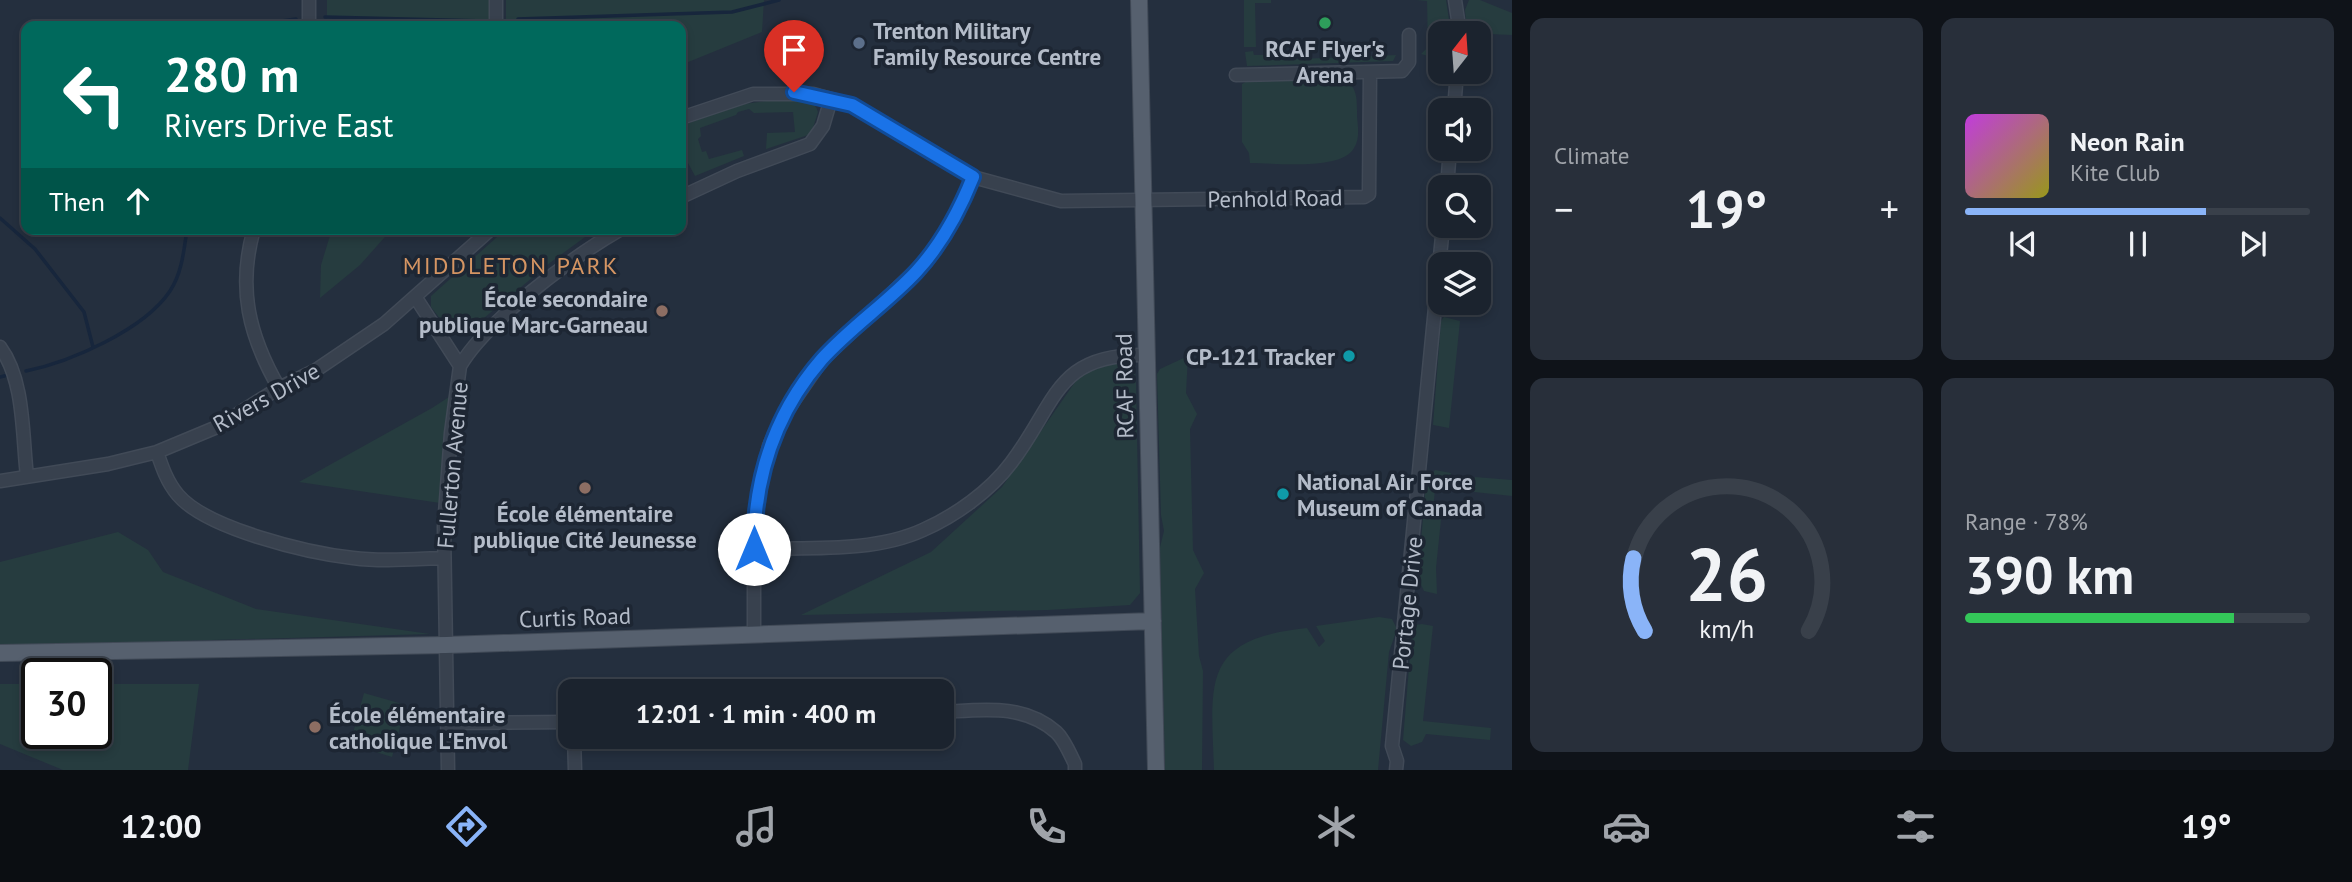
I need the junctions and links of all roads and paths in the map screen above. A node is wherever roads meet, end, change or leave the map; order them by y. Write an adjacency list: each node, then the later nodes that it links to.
1 (309, 0): 5 (street)
2 (496, 0): 6 (street)
3 (1139, 0): 15 (main road, RCAF Road)
4 (1455, 0): 7 (street)
5 (309, 21)
6 (496, 21)
7 (1458, 21)
8 (1409, 35): 9 (street)
9 (1370, 72): 10 (street); 15 (street, Penhold Road)
10 (1236, 75)
11 (831, 99): 12 (street); 13 (street); 14 (street)
12 (686, 116)
13 (973, 177): 15 (street); 28 (street)
14 (686, 195)
15 (1144, 199): 22 (main road, RCAF Road)
16 (253, 235): 24 (street)
17 (484, 235): 20 (street, Rivers Drive)
18 (612, 235): 23 (street)
19 (1442, 238): 42 (street, Portage Drive)
20 (416, 298): 23 (street, Fullerton Avenue); 24 (street, Rivers Drive)
21 (0, 347): 26 (street)
22 (1146, 355): 28 (street); 30 (main road, RCAF Road)
23 (460, 366): 29 (street, Fullerton Avenue)
24 (279, 388): 25 (street, Rivers Drive)
25 (157, 452): 26 (street, Rivers Drive); 29 (street)
26 (27, 476): 27 (street, Rivers Drive)
27 (0, 481)
28 (754, 549): 31 (street)
29 (444, 558): 32 (street, Fullerton Avenue)
30 (1153, 621): 31 (main road, Curtis Road); 41 (main road, RCAF Road)
31 (754, 635): 32 (main road, Curtis Road)
32 (446, 645): 33 (main road, Curtis Road); 36 (street, Fullerton Avenue)
33 (0, 653)
34 (954, 712): 40 (street)
35 (558, 722): 36 (street)
36 (447, 723): 38 (street, Fullerton Avenue)
37 (574, 749): 39 (street)
38 (448, 770)
39 (575, 770)
40 (1075, 770)
41 (1156, 770)
42 (1396, 770)

